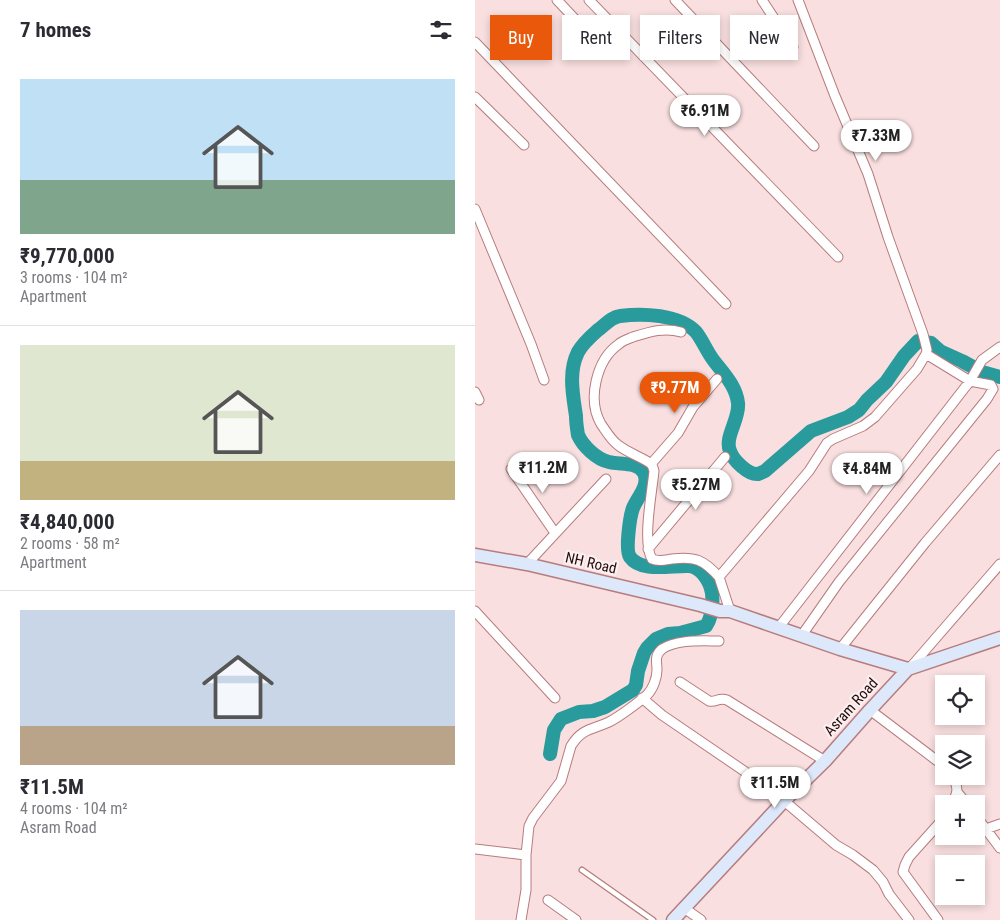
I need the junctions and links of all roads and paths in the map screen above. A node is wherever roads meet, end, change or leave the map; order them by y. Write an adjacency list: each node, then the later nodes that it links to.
1 (557, 0): 6 (street)
2 (589, 0): 13 (street)
3 (675, 0): 11 (street)
4 (761, 0): 7 (street)
5 (798, 0): 17 (street)
6 (571, 15)
7 (771, 15)
8 (475, 42): 14 (street)
9 (475, 97): 10 (street)
10 (524, 145)
11 (814, 146)
12 (475, 209): 20 (street)
13 (838, 257)
14 (726, 304)
15 (681, 332): 23 (street)
16 (1000, 347): 18 (street)
17 (927, 352): 18 (street); 31 (street)
18 (972, 378): 34 (street); 35 (street)
19 (717, 379): 23 (street)
20 (544, 380)
21 (1000, 455): 38 (street)
22 (725, 457): 27 (street)
23 (651, 464): 27 (street)
24 (511, 469): 26 (street)
25 (606, 479): 26 (street)
26 (555, 534): 29 (street)
27 (648, 549): 31 (street)
28 (475, 555): 29 (main road, NH Road)
29 (527, 564): 33 (main road, NH Road)
30 (1000, 564): 39 (street)
31 (719, 577): 33 (street)
32 (475, 611): 41 (street)
33 (725, 611): 34 (main road)
34 (779, 628): 35 (main road)
35 (801, 635): 38 (main road)
36 (1000, 638): 39 (main road)
37 (719, 641): 42 (street)
38 (840, 648): 39 (main road)
39 (909, 669): 43 (main road, Asram Road)
40 (680, 682): 45 (street)
41 (555, 698)
42 (642, 698): 48 (street); 54 (street)
43 (870, 710): 44 (street); 45 (main road, Asram Road)
44 (935, 759)
45 (825, 761): 48 (main road, Asram Road)
46 (956, 785): 47 (street)
47 (958, 793)
48 (784, 801): 57 (main road, Asram Road); 63 (street)
49 (1000, 824): 51 (street)
50 (935, 828): 64 (street)
51 (986, 829): 52 (street)
52 (1000, 848)
53 (475, 849): 54 (street)
54 (522, 854): 58 (street)
55 (582, 870): 60 (lane)
56 (548, 900): 59 (street)
57 (684, 908): 61 (main road, Asram Road); 62 (street)
58 (521, 920)
59 (576, 920)
60 (653, 920)
61 (673, 920)
62 (701, 920)
63 (909, 920)
64 (938, 920)

